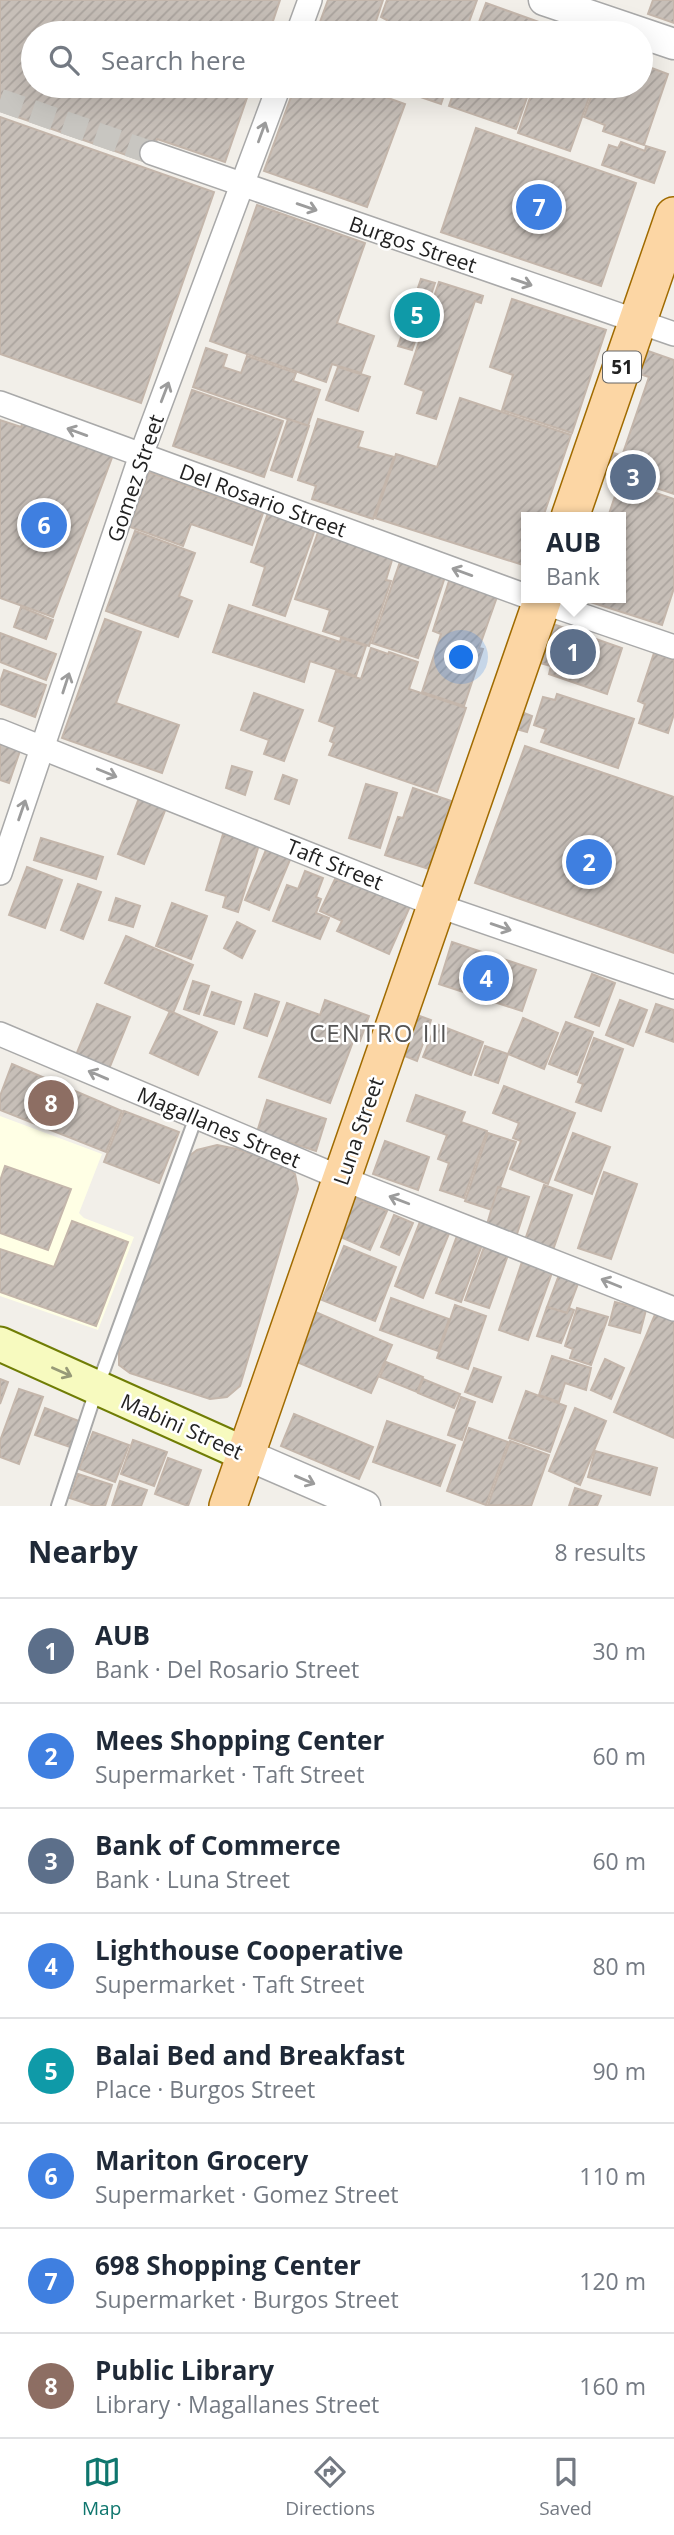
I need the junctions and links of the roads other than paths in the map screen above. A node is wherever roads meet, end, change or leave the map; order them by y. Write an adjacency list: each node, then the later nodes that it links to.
1 (310, 0): 3 (street)
2 (544, 0): 4 (street)
3 (302, 21)
4 (606, 21)
5 (653, 37): 6 (street)
6 (674, 44)
7 (275, 98): 9 (street, Gomez Street, one-way to 7)
8 (152, 153): 9 (street, Burgos Street)
9 (243, 184): 11 (street, Burgos Street, one-way to 11); 14 (street, Gomez Street, one-way to 9)
10 (674, 216): 11 (main road, 51)
11 (637, 323): 12 (street, Burgos Street); 15 (main road, 51)
12 (674, 334)
13 (0, 403): 14 (street, Del Rosario Street, one-way to 13)
14 (141, 456): 16 (street, Del Rosario Street, one-way to 14); 21 (street, Gomez Street, one-way to 14)
15 (572, 512)
16 (521, 593)
17 (533, 603): 23 (main road, Luna Street)
18 (549, 603): 19 (street, Del Rosario Street)
19 (674, 647)
20 (0, 731): 21 (street, Taft Street)
21 (44, 748): 22 (street, Gomez Street, one-way to 21); 23 (street, Taft Street, one-way to 23)
22 (0, 873)
23 (436, 905): 24 (street, Taft Street, one-way to 24); 27 (main road, Luna Street)
24 (674, 987)
25 (0, 1034): 26 (street, Magallanes Street, one-way to 25)
26 (196, 1117): 27 (street, Magallanes Street); 30 (lane)
27 (341, 1178): 28 (street, Magallanes Street, one-way to 27); 31 (main road, Luna Street)
28 (674, 1309)
29 (0, 1344): 30 (main road, Mabini Street, one-way to 30)
30 (97, 1388): 31 (main road, Mabini Street); 32 (lane)
31 (245, 1454): 33 (main road, Luna Street); 34 (street, Mabini Street, one-way to 34)
32 (58, 1506)
33 (228, 1506)
34 (365, 1506)

